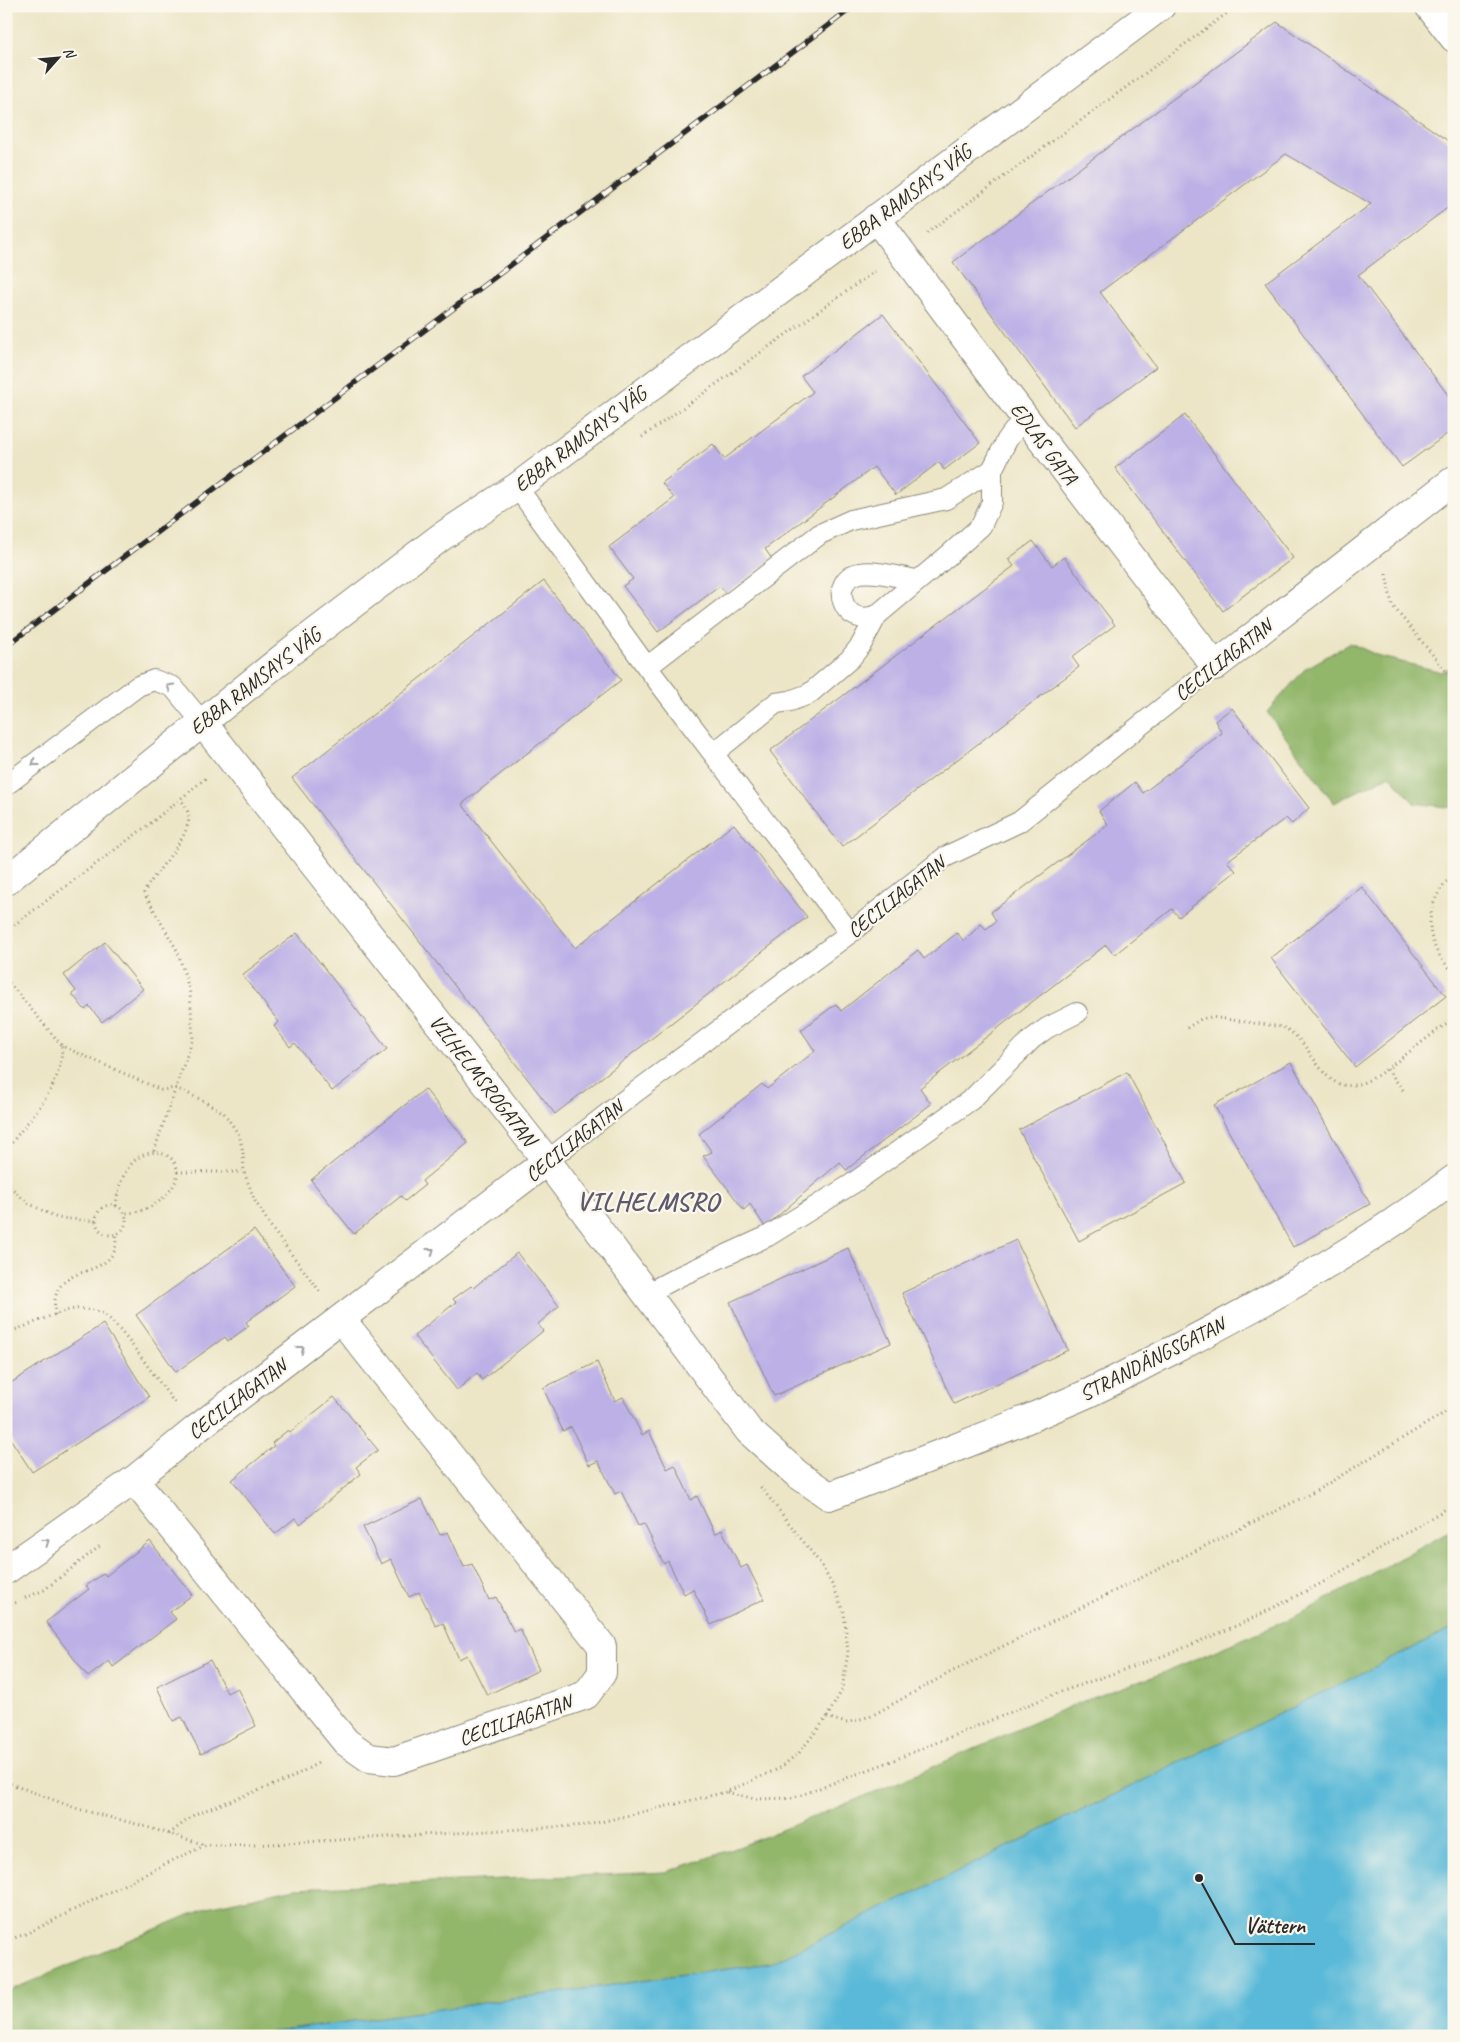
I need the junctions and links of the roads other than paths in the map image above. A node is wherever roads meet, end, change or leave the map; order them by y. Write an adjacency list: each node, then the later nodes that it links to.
1 (1161, 6): 4 (street, EBBA RAMSAYS VÄG)
2 (1430, 6): 3 (street)
3 (1454, 38)
4 (876, 218): 5 (street, EDLAS GATA); 8 (street, EBBA RAMSAYS VÄG)
5 (1024, 417): 6 (lane); 11 (street, EDLAS GATA)
6 (992, 470): 9 (lane); 12 (lane)
7 (1454, 480): 11 (street, CECILIAGATAN)
8 (517, 487): 12 (lane); 13 (street, EBBA RAMSAYS VÄG)
9 (918, 580): 10 (lane); 10 (lane)
10 (877, 615): 14 (lane)
11 (1215, 666): 17 (lane, CECILIAGATAN)
12 (648, 667): 14 (lane)
13 (202, 722): 15 (lane, one-way to 15); 16 (street, EBBA RAMSAYS VÄG); 19 (street, VILHELMSROGATAN)
14 (714, 753): 17 (lane)
15 (6, 785)
16 (6, 881)
17 (850, 933): 19 (lane, CECILIAGATAN)
18 (1077, 1013): 21 (lane)
19 (547, 1161): 21 (street, VILHELMSROGATAN); 22 (street, CECILIAGATAN, one-way to 19)
20 (1454, 1179): 24 (street, STRANDÄNGSGATAN)
21 (646, 1294): 24 (street, VILHELMSROGATAN)
22 (341, 1319): 23 (street, CECILIAGATAN, one-way to 22); 23 (street, CECILIAGATAN)
23 (134, 1480): 25 (street, CECILIAGATAN, one-way to 23)
24 (829, 1496)
25 (6, 1570)

